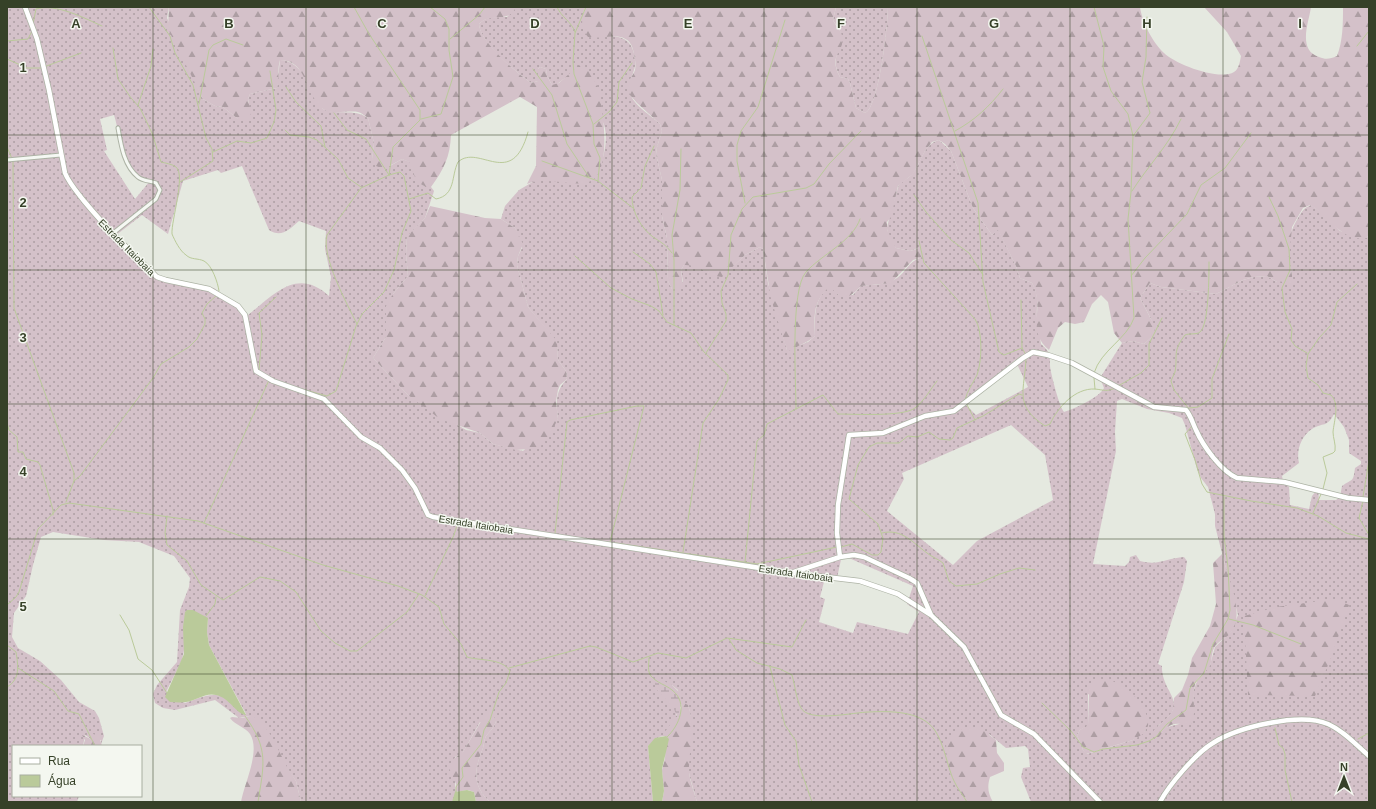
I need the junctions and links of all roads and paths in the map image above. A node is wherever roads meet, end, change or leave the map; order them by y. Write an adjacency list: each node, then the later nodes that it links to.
1 (25, 7): 3 (street, Estrada Itaiobaia)
2 (118, 128): 5 (street)
3 (61, 155): 4 (street); 5 (street, Estrada Itaiobaia)
4 (7, 160)
5 (112, 234): 8 (street, Estrada Itaiobaia)
6 (1369, 500): 7 (street)
7 (840, 557): 8 (street); 9 (street)
8 (792, 573): 9 (street, Estrada Itaiobaia)
9 (931, 615): 11 (street, Estrada Itaiobaia)
10 (1369, 756): 12 (street)
11 (1100, 802)
12 (1160, 802)

